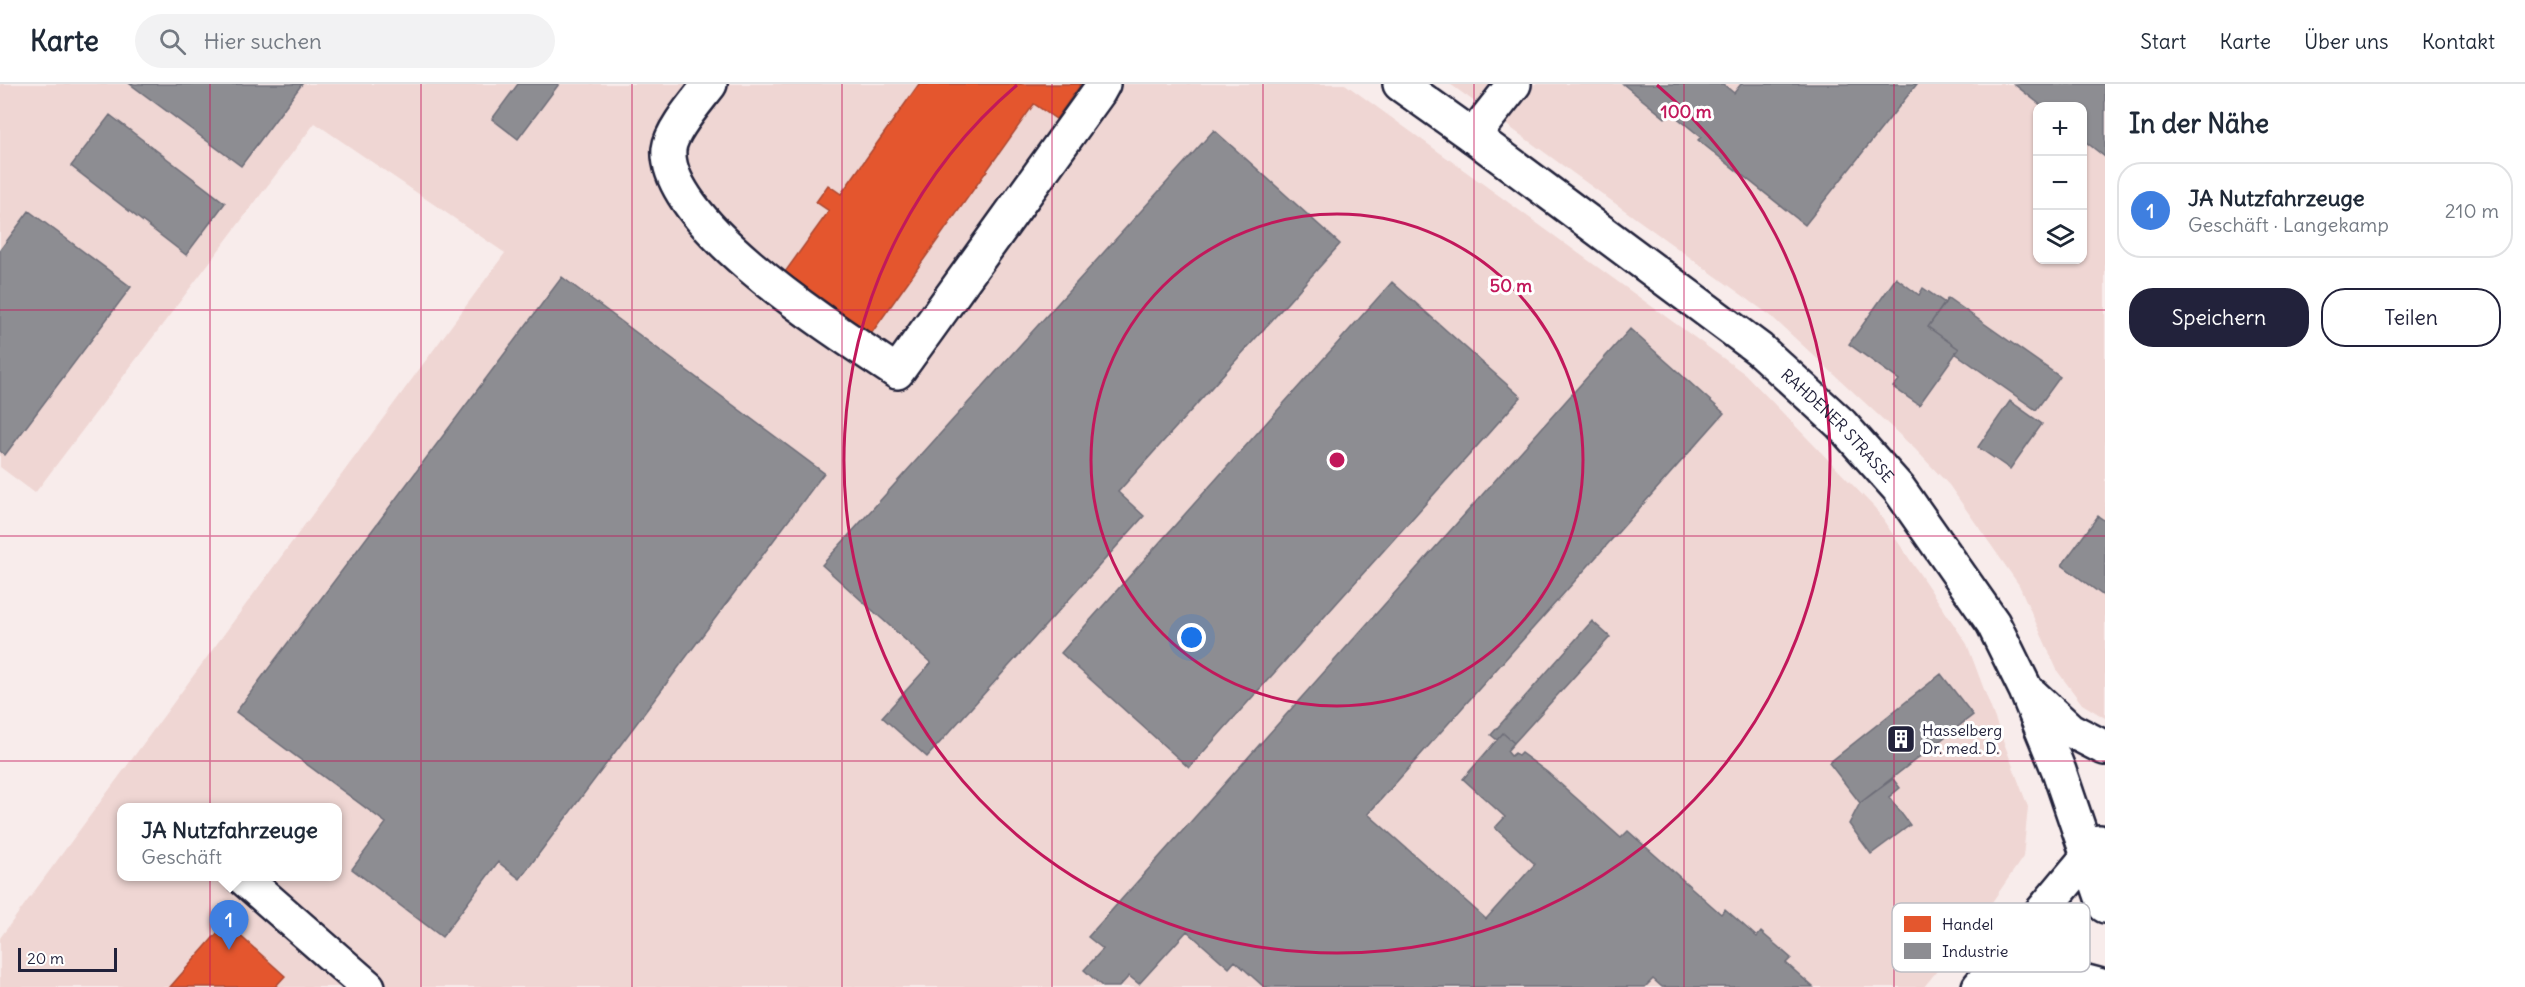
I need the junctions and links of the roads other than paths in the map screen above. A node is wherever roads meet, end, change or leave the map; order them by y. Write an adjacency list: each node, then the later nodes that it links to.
1 (710, 84): 2 (street)
2 (1103, 84)
3 (1400, 84): 5 (street, RAHDENER STRASSE)
4 (1514, 84): 5 (street)
5 (1473, 136): 6 (street, RAHDENER STRASSE)
6 (2026, 690): 7 (street); 8 (street, RAHDENER STRASSE)
7 (2105, 748)
8 (2096, 847): 10 (street); 11 (street, RAHDENER STRASSE)
9 (247, 881): 13 (street)
10 (2049, 903)
11 (2105, 906)
12 (1992, 972): 14 (street)
13 (368, 987)
14 (1979, 987)
15 (2002, 987): 16 (street)
16 (2105, 987)

